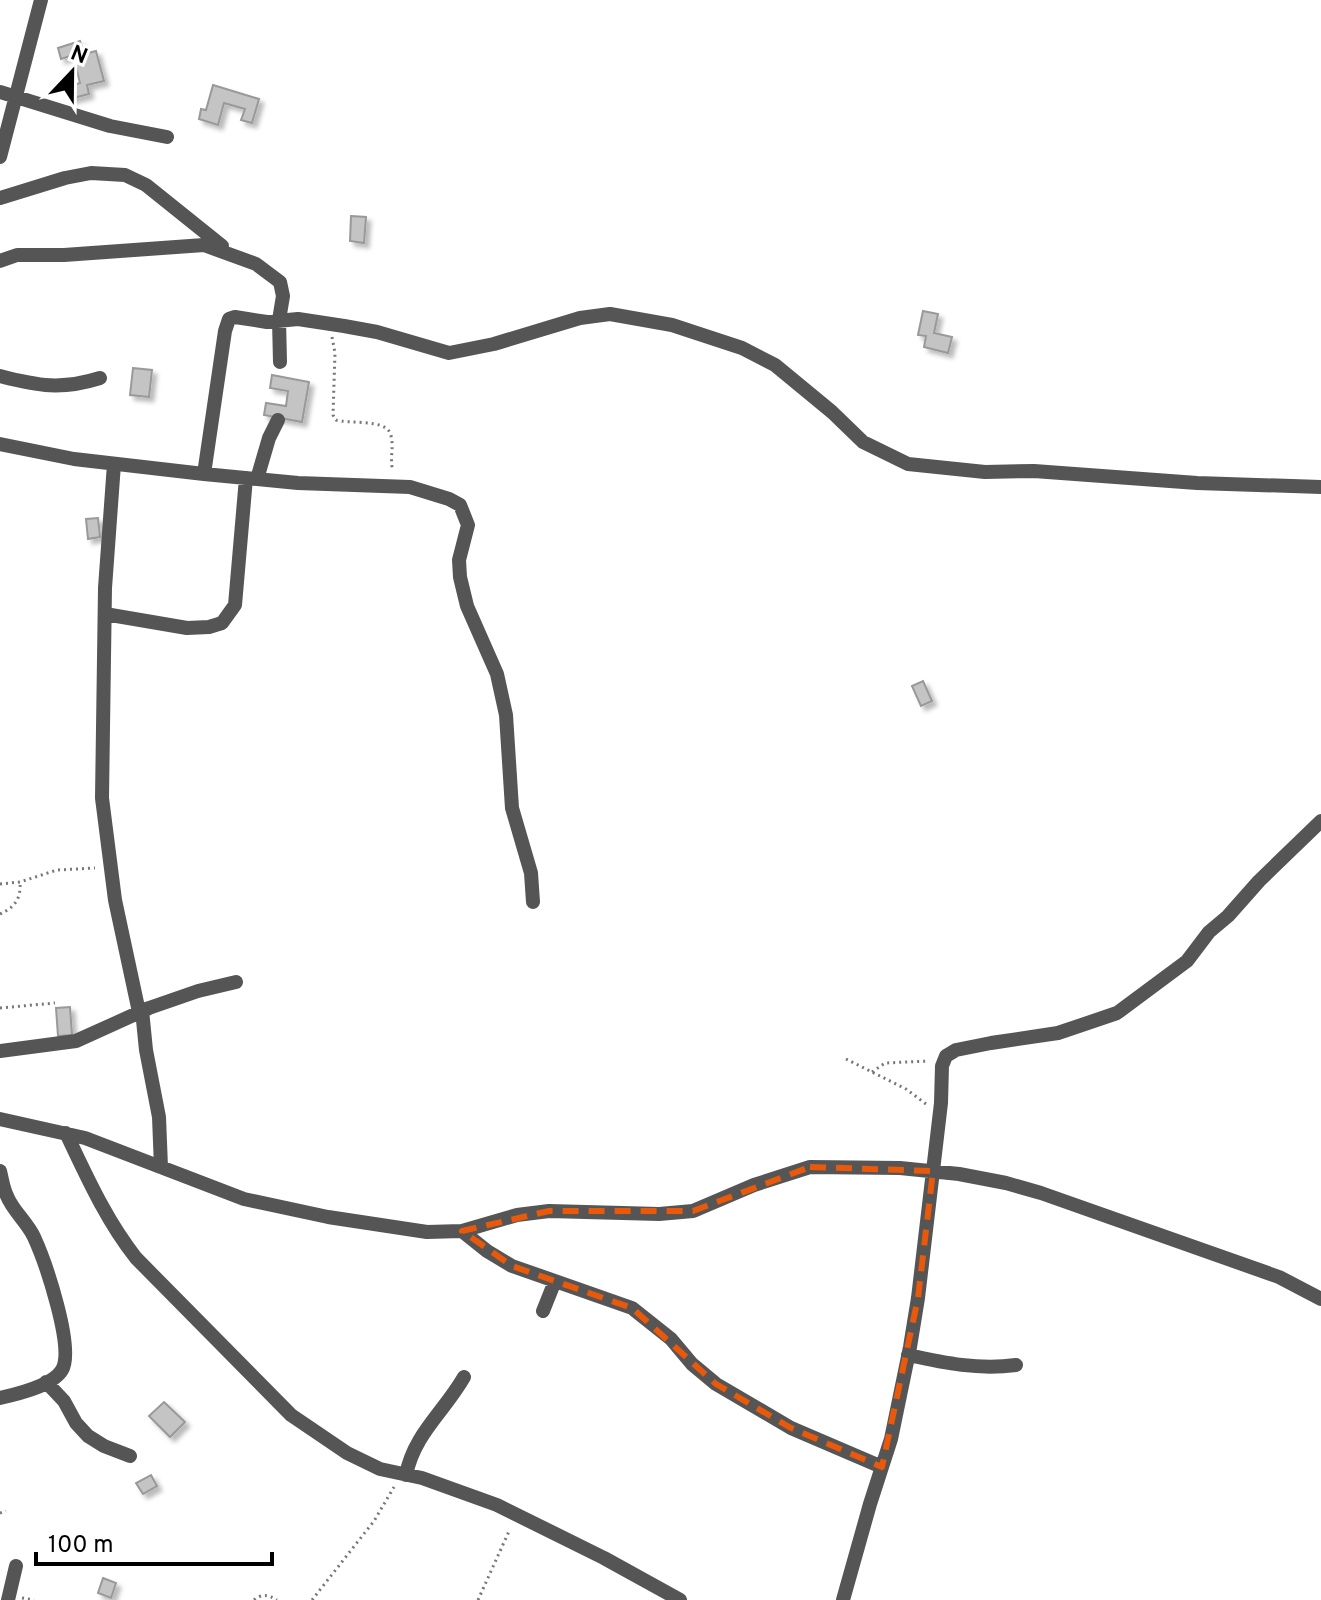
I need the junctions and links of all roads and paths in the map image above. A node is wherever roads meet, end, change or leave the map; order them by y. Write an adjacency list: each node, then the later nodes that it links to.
1 (41, 0): 3 (street)
2 (0, 92): 3 (street)
3 (15, 97): 4 (street); 5 (street)
4 (167, 137)
5 (0, 157)
6 (0, 198): 7 (street)
7 (232, 254): 8 (street); 9 (street)
8 (0, 261)
9 (279, 320): 10 (street); 11 (street); 17 (street)
10 (325, 323): 19 (path); 20 (street)
11 (280, 362)
12 (0, 376): 13 (street)
13 (100, 378)
14 (278, 420): 18 (street)
15 (0, 444): 16 (street)
16 (114, 464): 17 (street); 21 (street)
17 (204, 474): 18 (street)
18 (251, 478): 19 (street); 21 (street)
19 (407, 487): 26 (street)
20 (1321, 487)
21 (105, 614): 23 (street)
22 (1321, 821): 33 (street)
23 (111, 866): 24 (path); 31 (street)
24 (20, 882): 25 (path); 27 (path)
25 (0, 884)
26 (533, 902)
27 (0, 914)
28 (236, 982): 31 (street)
29 (55, 1003): 30 (path)
30 (0, 1008)
31 (141, 1011): 32 (street); 39 (street)
32 (0, 1051)
33 (947, 1055): 35 (path); 36 (street)
34 (846, 1059): 35 (path)
35 (872, 1072): 36 (path)
36 (939, 1117): 41 (street)
37 (0, 1119): 38 (street)
38 (66, 1133): 39 (street); 53 (street)
39 (161, 1167): 42 (street)
40 (0, 1171): 49 (street)
41 (933, 1171): 42 (street); 44 (street); 46 (street)
42 (462, 1231): 43 (street)
43 (555, 1281): 45 (street); 52 (street)
44 (1321, 1299)
45 (543, 1311)
46 (908, 1355): 47 (street); 52 (street)
47 (1016, 1365)
48 (464, 1377): 53 (street)
49 (46, 1382): 50 (street); 51 (street)
50 (0, 1398)
51 (130, 1456)
52 (882, 1467): 64 (street)
53 (404, 1474): 56 (street); 61 (path)
54 (6, 1511): 55 (path)
55 (0, 1513)
56 (515, 1515): 62 (path); 63 (street)
57 (16, 1566): 58 (street)
58 (8, 1600)
59 (254, 1600): 60 (path)
60 (277, 1600)
61 (312, 1600)
62 (478, 1600)
63 (680, 1600)
64 (843, 1600)

